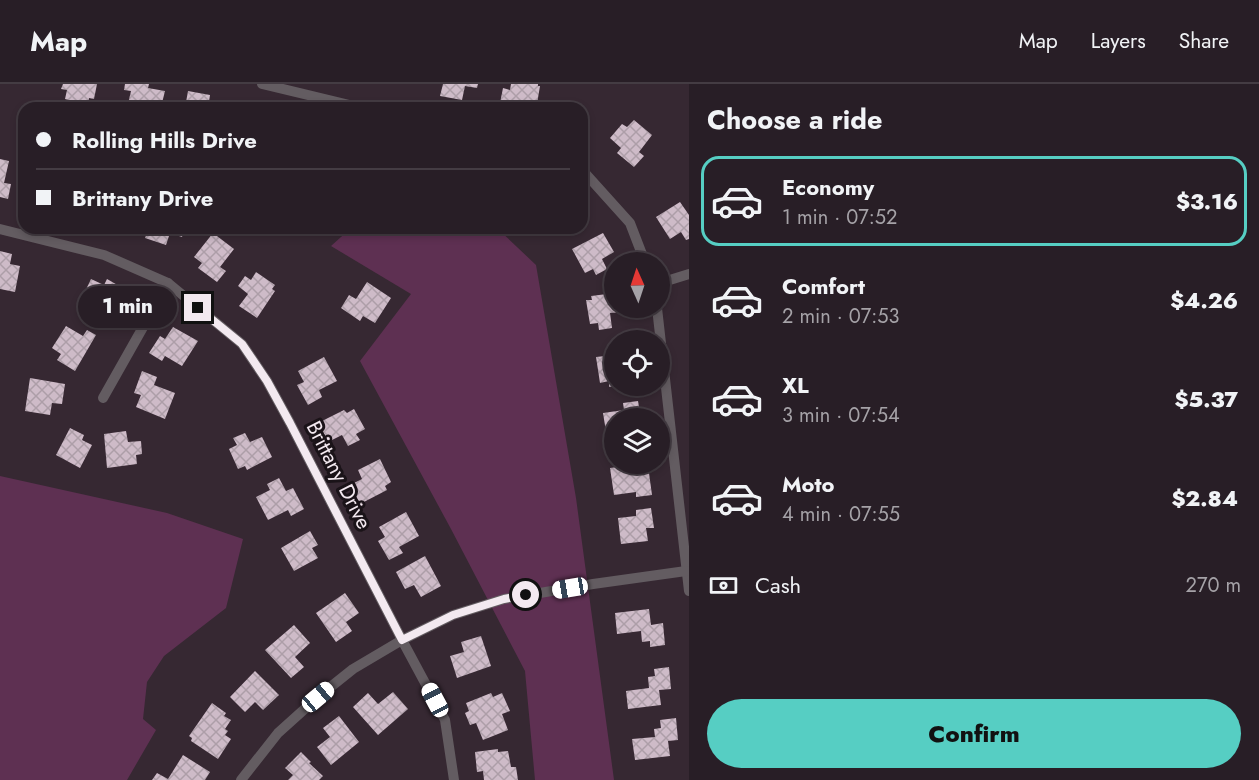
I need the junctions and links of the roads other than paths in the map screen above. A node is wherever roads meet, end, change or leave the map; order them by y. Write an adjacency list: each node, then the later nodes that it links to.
1 (262, 84): 2 (street)
2 (337, 102)
3 (588, 176): 7 (street)
4 (0, 229): 5 (street, Brittany Drive)
5 (18, 234)
6 (20, 234): 10 (street, Brittany Drive)
7 (641, 252)
8 (689, 274): 9 (street)
9 (670, 280)
10 (168, 283): 12 (street); 15 (street, Brittany Drive)
11 (658, 318): 13 (street)
12 (103, 398)
13 (686, 571): 14 (street); 15 (street)
14 (689, 591)
15 (402, 640): 16 (street); 17 (street, Brittany Drive)
16 (241, 780)
17 (454, 780)

